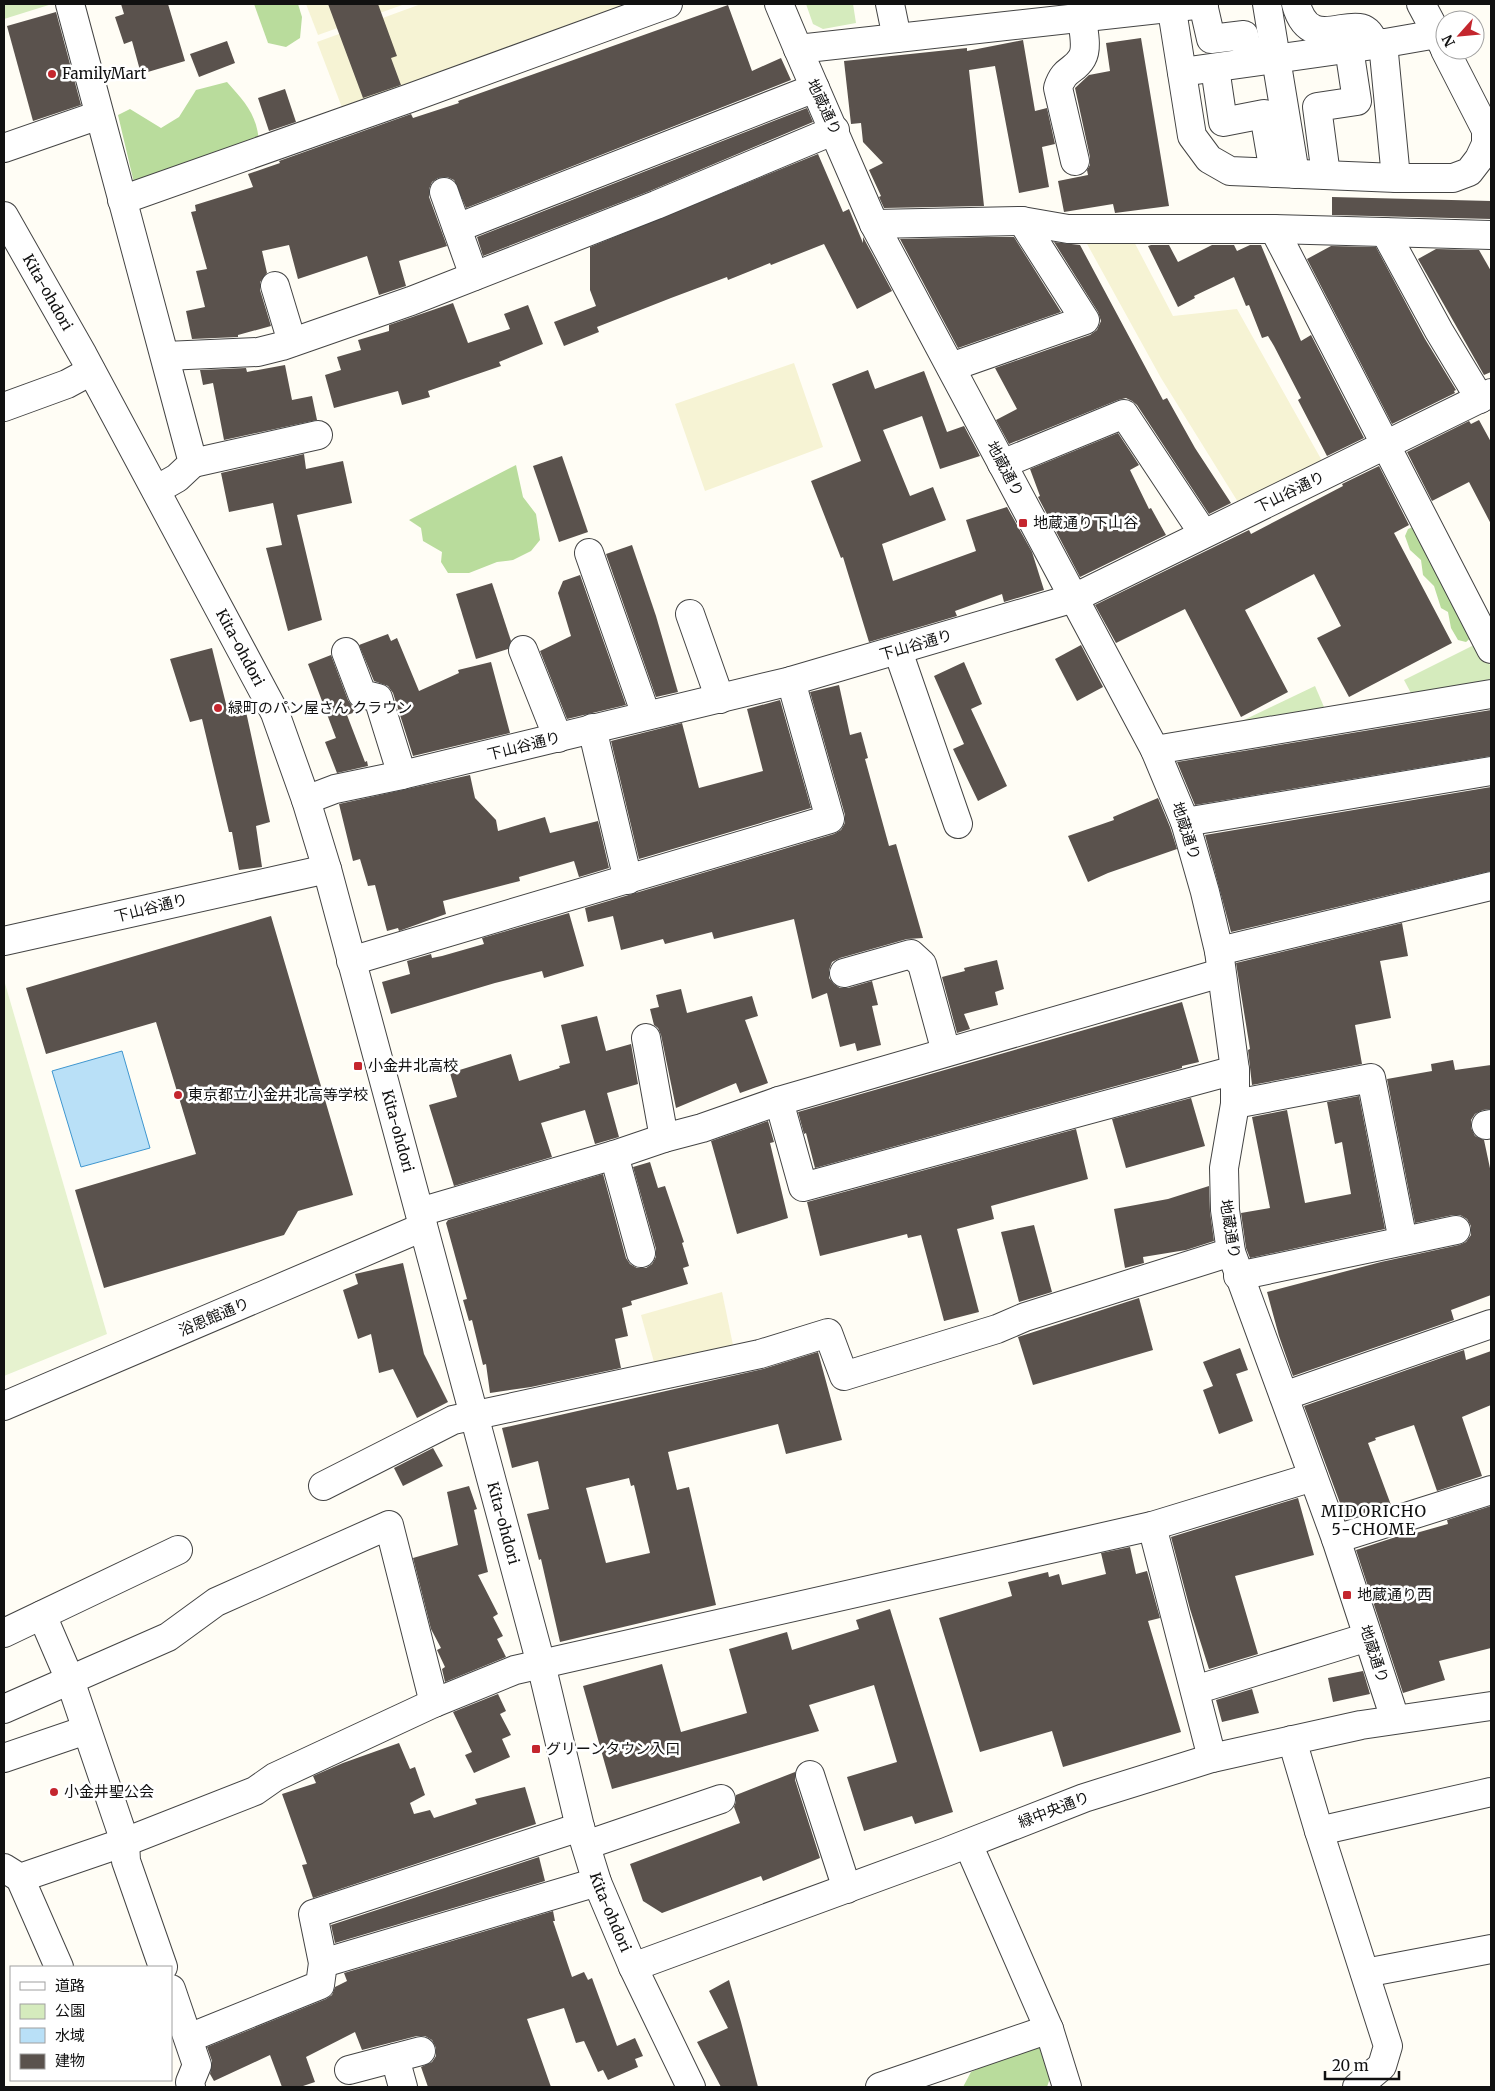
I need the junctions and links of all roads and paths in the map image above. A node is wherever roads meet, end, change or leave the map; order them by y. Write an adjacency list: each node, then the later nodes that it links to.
1 (70, 4): 22 (street)
2 (668, 4): 30 (street)
3 (779, 4): 15 (street, 地蔵通り)
4 (890, 4): 12 (street)
5 (1203, 4): 9 (street); 18 (street)
6 (1267, 4): 16 (street)
7 (1296, 4): 14 (street)
8 (1421, 4): 11 (street)
9 (1171, 6): 10 (street); 20 (street)
10 (1069, 14): 12 (street); 25 (street)
11 (1435, 31)
12 (897, 38): 15 (street)
13 (1435, 44): 14 (street)
14 (1369, 45): 16 (street); 27 (street); 28 (street)
15 (798, 49): 21 (street, 地蔵通り)
16 (1277, 59): 18 (street); 26 (street)
17 (1450, 60): 28 (street)
18 (1250, 62): 19 (street)
19 (1215, 68): 20 (street); 26 (street)
20 (1182, 72): 26 (street)
21 (815, 88): 23 (street, 地蔵通り); 34 (street)
22 (99, 115): 24 (street); 30 (street)
23 (835, 130): 33 (street, 地蔵通り); 38 (street)
24 (4, 148)
25 (1075, 162)
26 (1284, 174): 27 (street)
27 (1326, 175): 28 (street)
28 (1396, 178)
29 (444, 192): 34 (street)
30 (122, 200): 41 (street)
31 (4, 216): 42 (street, Kita-ohdori)
32 (1022, 221): 33 (street); 35 (street); 43 (street)
33 (874, 224): 43 (street, 地蔵通り)
34 (458, 228): 38 (street)
35 (1274, 229): 36 (street); 48 (street)
36 (1385, 232): 37 (street); 45 (street)
37 (1491, 235)
38 (474, 276): 40 (street)
39 (275, 286): 40 (street)
40 (292, 342): 41 (street)
41 (165, 356): 49 (street)
42 (87, 363): 44 (street); 46 (street); 51 (street, Kita-ohdori)
43 (951, 367): 50 (street, 地蔵通り)
44 (4, 389)
45 (1486, 396): 48 (street, 下山谷通り)
46 (4, 407)
47 (318, 436): 49 (street)
48 (1387, 445): 52 (street, 下山谷通り); 56 (street)
49 (192, 464): 51 (street)
50 (1002, 464): 52 (street); 54 (street, 地蔵通り)
51 (156, 490): 69 (street, Kita-ohdori)
52 (1203, 533): 54 (street, 下山谷通り)
53 (589, 553): 63 (street)
54 (1074, 598): 58 (street, 下山谷通り); 66 (street, 地蔵通り)
55 (690, 614): 62 (street)
56 (1491, 649)
57 (522, 650): 65 (street)
58 (898, 651): 60 (street, 下山谷通り); 71 (street)
59 (346, 652): 68 (street)
60 (791, 681): 62 (street, 下山谷通り); 73 (street)
61 (1491, 694): 66 (street)
62 (720, 699): 63 (street, 下山谷通り)
63 (646, 715): 64 (street, 下山谷通り)
64 (592, 728): 65 (street, 下山谷通り); 73 (street)
65 (558, 738): 68 (street, 下山谷通り)
66 (1155, 750): 70 (street, 地蔵通り)
67 (1491, 771): 70 (street)
68 (402, 776): 69 (street, 下山谷通り)
69 (306, 800): 72 (street, Kita-ohdori)
70 (1185, 822): 77 (street, 地蔵通り)
71 (958, 824)
72 (327, 870): 75 (street, 下山谷通り); 76 (street, Kita-ohdori)
73 (628, 880): 76 (street)
74 (1491, 886): 77 (street, 浴恩館通り)
75 (4, 940)
76 (351, 961): 86 (street, Kita-ohdori)
77 (1220, 962): 80 (street, 浴恩館通り); 81 (street, 地蔵通り)
78 (844, 973): 80 (street)
79 (646, 1038): 84 (street)
80 (946, 1052): 82 (street, 浴恩館通り)
81 (1235, 1070): 82 (street); 83 (street, 地蔵通り)
82 (779, 1101): 84 (street, 浴恩館通り)
83 (1234, 1104): 88 (street); 90 (street, 地蔵通り)
84 (664, 1138): 85 (street, 浴恩館通り)
85 (614, 1155): 86 (street, 浴恩館通り); 89 (street)
86 (422, 1220): 93 (street, 浴恩館通り); 94 (street, Kita-ohdori)
87 (1456, 1230): 88 (street)
88 (1402, 1241): 90 (street)
89 (641, 1253)
90 (1235, 1264): 92 (street, 地蔵通り); 94 (street)
91 (1491, 1324): 92 (street)
92 (1284, 1396): 95 (street, 地蔵通り)
93 (4, 1406)
94 (474, 1415): 96 (street); 104 (street, Kita-ohdori)
95 (1313, 1477): 98 (street); 99 (street, 地蔵通り)
96 (322, 1486)
97 (1491, 1490): 99 (street)
98 (1152, 1526): 104 (street); 106 (street)
99 (1336, 1539): 103 (street, 地蔵通り)
100 (178, 1550): 101 (street)
101 (42, 1615): 102 (street); 105 (street)
102 (4, 1633)
103 (1368, 1637): 106 (street); 110 (street, 地蔵通り)
104 (541, 1664): 107 (street); 119 (street, Kita-ohdori)
105 (70, 1680): 107 (street); 109 (street); 111 (street)
106 (1195, 1690): 114 (street)
107 (434, 1703): 120 (street)
108 (1491, 1706): 110 (street, 緑中央通り)
109 (4, 1709)
110 (1395, 1719): 112 (street, 緑中央通り)
111 (86, 1730): 113 (street); 120 (street)
112 (1292, 1740): 114 (street, 緑中央通り); 118 (street)
113 (4, 1758)
114 (1212, 1758): 121 (street, 緑中央通り)
115 (810, 1775): 124 (street)
116 (1491, 1792): 118 (street)
117 (721, 1799): 119 (street)
118 (1319, 1831): 130 (street)
119 (583, 1836): 123 (street, Kita-ohdori); 126 (street)
120 (125, 1842): 122 (street); 128 (street)
121 (968, 1844): 124 (street, 緑中央通り); 132 (street)
122 (12, 1873): 127 (street)
123 (597, 1882): 126 (street); 129 (street, Kita-ohdori)
124 (848, 1889): 129 (street, 緑中央通り)
125 (1491, 1949): 130 (street)
126 (323, 1963): 133 (street)
127 (58, 1966)
128 (164, 1966)
129 (632, 1967): 139 (street, Kita-ohdori)
130 (1365, 1973): 142 (street)
131 (172, 1992): 133 (street)
132 (1049, 2029): 140 (street); 141 (street)
133 (189, 2038): 137 (street)
134 (422, 2051): 135 (street)
135 (395, 2058): 136 (street); 138 (street)
136 (349, 2070)
137 (185, 2086)
138 (404, 2087)
139 (691, 2087)
140 (880, 2087)
141 (1067, 2087)
142 (1357, 2087)

